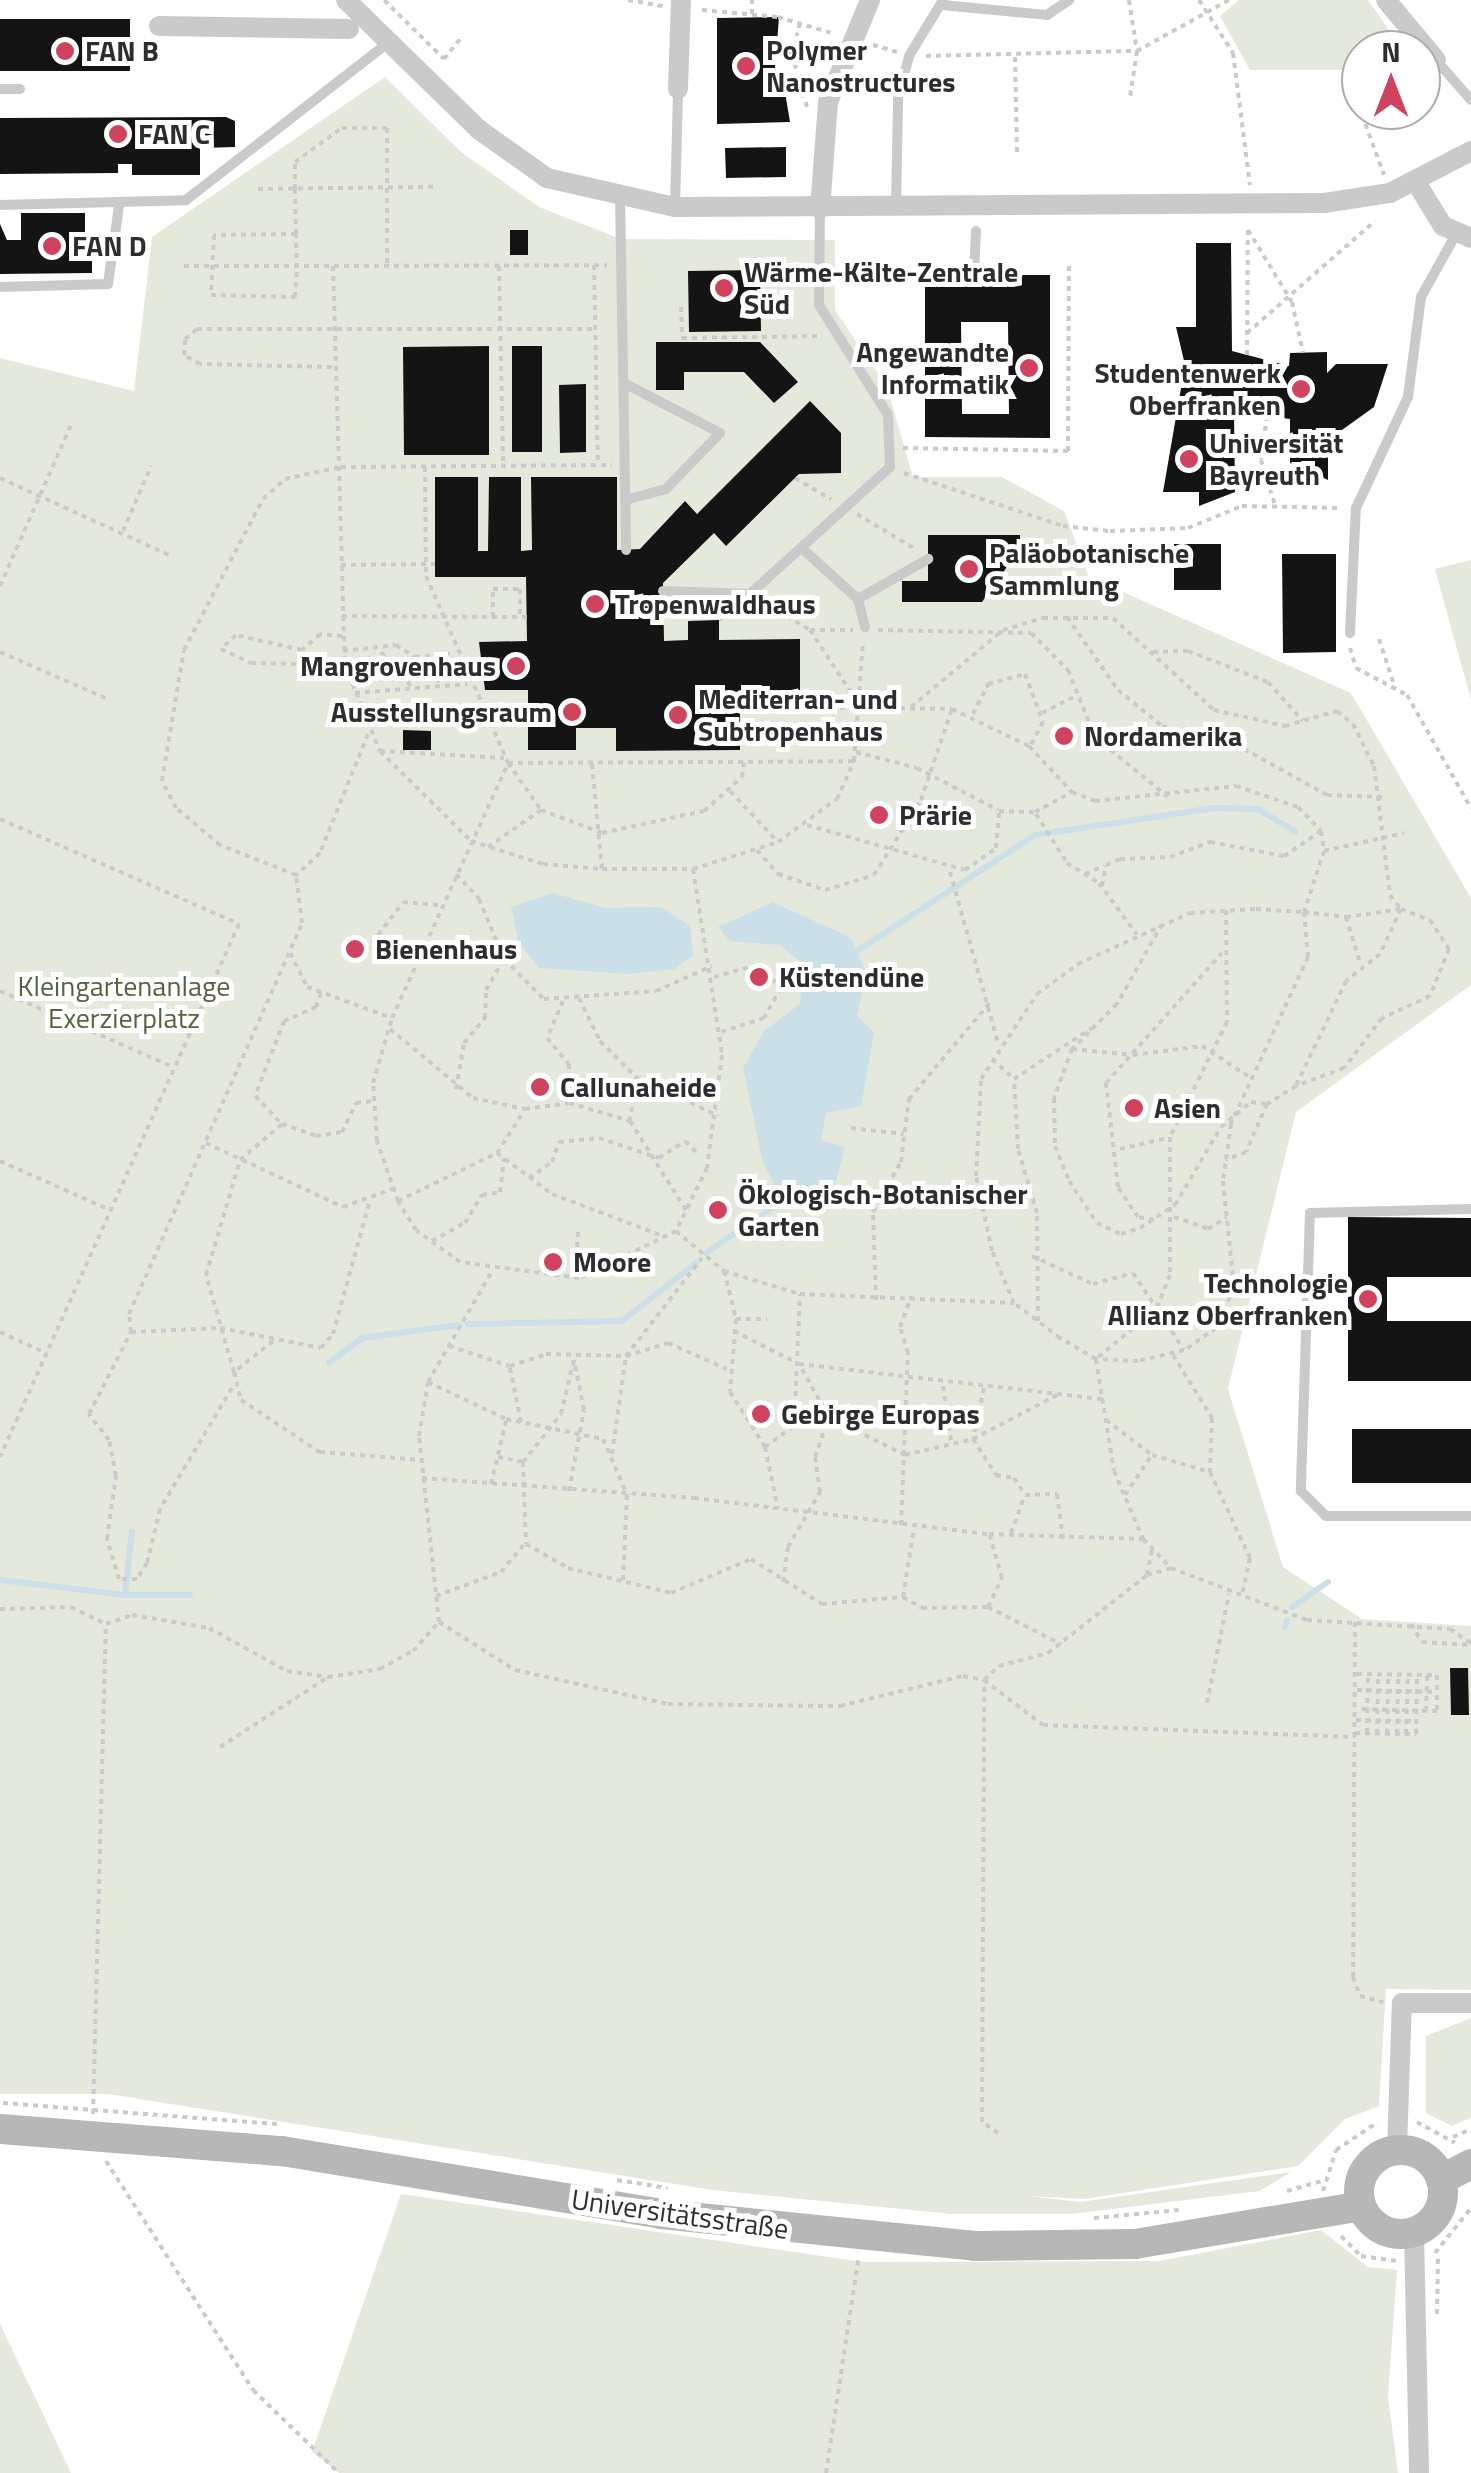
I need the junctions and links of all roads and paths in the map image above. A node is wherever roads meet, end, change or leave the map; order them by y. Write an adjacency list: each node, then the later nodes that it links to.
1 (346, 0): 20 (street)
2 (384, 0): 19 (path)
3 (628, 0): 12 (path)
4 (752, 0): 13 (path)
5 (870, 0): 31 (street)
6 (1069, 0): 11 (lane)
7 (1129, 0): 21 (path)
8 (1199, 0): 14 (path)
9 (1229, 0): 14 (path)
10 (1386, 0): 18 (street)
11 (943, 3): 46 (lane)
12 (681, 4): 27 (street)
13 (752, 14)
14 (1209, 15): 21 (path); 44 (path)
15 (800, 24): 23 (path)
16 (159, 26): 17 (street)
17 (349, 29)
18 (1411, 30)
19 (461, 38)
20 (389, 42): 40 (street); 42 (lane)
21 (1136, 50): 28 (path); 33 (path)
22 (776, 52): 23 (path)
23 (792, 54): 31 (path)
24 (1441, 66): 29 (lane)
25 (0, 89): 26 (lane)
26 (20, 89)
27 (678, 90): 43 (lane)
28 (1130, 97)
29 (1471, 100)
30 (1367, 130): 39 (path)
31 (823, 135): 45 (street)
32 (1471, 152): 34 (street)
33 (1016, 155)
34 (1417, 184): 39 (street); 51 (street)
35 (387, 187): 36 (path); 38 (path); 38 (path); 56 (path)
36 (432, 187)
37 (258, 189): 38 (path)
38 (295, 189): 50 (path)
39 (1390, 193): 44 (street)
40 (620, 196): 43 (street); 59 (lane)
41 (0, 204): 42 (lane)
42 (120, 206): 62 (lane)
43 (675, 207): 45 (street)
44 (1249, 207): 46 (street); 48 (path)
45 (820, 208): 46 (street); 69 (lane)
46 (896, 208)
47 (1376, 221): 63 (path)
48 (1248, 230): 63 (path); 68 (path)
49 (976, 232): 61 (lane)
50 (296, 234): 54 (path); 60 (path)
51 (1463, 237): 90 (lane)
52 (1069, 265): 76 (path)
53 (184, 266): 54 (path)
54 (212, 266): 60 (path); 60 (path)
55 (332, 266): 56 (path); 60 (path); 67 (path)
56 (387, 266): 57 (path)
57 (500, 266): 58 (path); 66 (path)
58 (594, 266): 59 (path); 65 (path)
59 (621, 266): 73 (lane)
60 (297, 268)
61 (974, 275)
62 (0, 287)
63 (1292, 302): 68 (path); 70 (path)
64 (681, 307): 69 (path)
65 (595, 329): 66 (path); 79 (path)
66 (500, 331): 67 (path); 78 (path)
67 (334, 333): 72 (path); 72 (path)
68 (1247, 333): 71 (path)
69 (836, 336): 76 (lane)
70 (1303, 353)
71 (1248, 355)
72 (334, 367): 82 (path)
73 (624, 383): 77 (lane); 87 (lane)
74 (1267, 416): 89 (path)
75 (71, 426): 86 (path)
76 (894, 446): 83 (lane)
77 (624, 464): 79 (path); 87 (lane)
78 (502, 465): 79 (path); 81 (path)
79 (598, 465)
80 (151, 466): 91 (path)
81 (425, 466): 82 (path); 97 (path)
82 (341, 467): 96 (path); 172 (path)
83 (890, 467): 88 (lane); 89 (path)
84 (0, 478): 86 (path)
85 (795, 478): 88 (path)
86 (40, 498): 91 (path); 99 (path)
87 (625, 500): 92 (lane)
88 (842, 505): 93 (lane); 95 (path)
89 (1275, 505): 90 (path)
90 (1356, 508): 110 (lane)
91 (123, 531): 94 (path)
92 (626, 550)
93 (806, 552): 101 (lane); 102 (lane)
94 (172, 557)
95 (928, 559): 102 (lane)
96 (341, 564): 97 (path); 103 (path)
97 (426, 564): 98 (path); 106 (path)
98 (435, 564)
99 (0, 586)
100 (663, 591): 101 (lane)
101 (750, 594): 108 (path)
102 (858, 599): 107 (lane)
103 (340, 616): 106 (path); 111 (path)
104 (493, 617): 104 (path); 106 (path)
105 (1068, 617): 109 (path); 117 (path); 148 (path)
106 (440, 618): 116 (path)
107 (864, 628): 108 (path); 109 (path); 127 (path)
108 (810, 630): 127 (path)
109 (1003, 630): 125 (path); 129 (path)
110 (1350, 634): 122 (path)
111 (342, 636): 114 (path); 119 (path)
112 (1379, 639): 122 (path)
113 (0, 652): 126 (path)
114 (343, 652): 115 (path); 119 (path)
115 (381, 652): 118 (path); 123 (path)
116 (454, 652): 118 (path); 120 (path)
117 (1154, 652): 134 (path); 134 (path)
118 (415, 657): 121 (path)
119 (345, 664): 124 (path)
120 (468, 684): 121 (path); 135 (path)
121 (443, 685): 123 (path)
122 (1394, 685): 150 (path)
123 (411, 686): 124 (path)
124 (354, 693): 136 (path)
125 (1076, 696): 131 (path); 149 (path)
126 (110, 700)
127 (858, 705): 128 (path); 129 (path); 140 (path)
128 (740, 707)
129 (911, 708): 130 (path)
130 (952, 709): 132 (path); 145 (path)
131 (1042, 713): 132 (path); 138 (path)
132 (973, 714): 138 (path)
133 (528, 721): 135 (path)
134 (1304, 721): 148 (path)
135 (485, 722): 136 (path); 141 (path)
136 (364, 723): 137 (path)
137 (368, 734): 139 (path); 172 (path)
138 (1029, 746): 147 (path)
139 (380, 751): 141 (path); 160 (path)
140 (856, 752): 142 (path); 145 (path)
141 (506, 760): 143 (path); 151 (path); 160 (path)
142 (854, 761): 144 (path); 155 (path)
143 (592, 762): 144 (path); 157 (path)
144 (744, 762): 146 (path)
145 (932, 776): 152 (path); 163 (path)
146 (730, 790): 157 (path); 161 (path)
147 (1072, 792): 149 (path); 153 (path)
148 (1382, 797): 159 (path)
149 (1168, 798): 156 (path)
150 (1471, 808)
151 (541, 810): 157 (path); 162 (path)
152 (999, 811): 153 (path); 169 (path)
153 (1035, 812): 171 (path)
154 (0, 819): 204 (path)
155 (807, 824): 161 (path); 163 (path)
156 (1321, 831): 165 (path); 166 (path)
157 (602, 833): 167 (path)
158 (1404, 833): 159 (path)
159 (1382, 838): 165 (path); 175 (path)
160 (471, 840): 162 (path); 170 (path)
161 (778, 842): 164 (path)
162 (488, 848): 167 (path)
163 (892, 848): 164 (path); 169 (path)
164 (758, 850): 168 (path)
165 (1324, 851): 177 (path)
166 (1106, 865): 171 (path); 173 (path)
167 (602, 868): 168 (path)
168 (693, 868): 186 (path)
169 (950, 870): 193 (path)
170 (456, 874): 174 (path); 184 (path)
171 (1085, 874): 173 (path)
172 (296, 876): 182 (path)
173 (1102, 886): 180 (path)
174 (440, 905): 181 (path); 195 (path)
175 (1401, 909): 178 (path); 185 (path); 208 (path)
176 (1226, 910): 177 (path); 179 (path); 183 (path)
177 (1304, 912): 178 (path); 206 (path)
178 (1346, 917): 185 (path)
179 (1164, 920): 180 (path); 196 (path)
180 (1136, 934): 199 (path)
181 (366, 951)
182 (290, 953): 191 (path); 221 (path)
183 (1222, 953): 201 (path); 202 (path)
184 (504, 959): 194 (path); 209 (path)
185 (1360, 963): 208 (path)
186 (712, 966): 187 (path); 192 (path)
187 (714, 977): 189 (path); 198 (path)
188 (806, 978): 189 (path)
189 (780, 982): 198 (path)
190 (0, 991): 204 (path)
191 (320, 994): 195 (path); 216 (path)
192 (579, 998): 194 (path); 205 (path)
193 (992, 1000): 199 (path); 219 (path)
194 (563, 1001): 211 (path)
195 (392, 1018): 197 (path)
196 (1100, 1024): 200 (path); 207 (path)
197 (389, 1028): 209 (path); 210 (path)
198 (722, 1032): 214 (path)
199 (998, 1043): 203 (path)
200 (1072, 1048): 202 (path); 240 (path)
201 (1212, 1053): 202 (path); 206 (path); 220 (path)
202 (1134, 1055): 222 (path)
203 (992, 1058): 207 (path); 253 (path)
204 (174, 1067): 236 (path)
205 (636, 1077): 214 (path); 215 (path)
206 (1251, 1078): 217 (path)
207 (1014, 1079): 245 (path)
208 (1296, 1086): 212 (path)
209 (456, 1090): 213 (path)
210 (372, 1101): 216 (path); 231 (path)
211 (569, 1103): 213 (path); 215 (path)
212 (1268, 1104): 217 (path); 228 (path)
213 (525, 1109): 223 (path)
214 (718, 1116): 237 (path)
215 (630, 1121): 225 (path)
216 (282, 1124): 227 (path)
217 (1231, 1124): 228 (path); 234 (path)
218 (851, 1128): 219 (path)
219 (904, 1134): 252 (path)
220 (1170, 1137): 222 (path); 234 (path)
221 (204, 1142): 227 (path); 261 (path)
222 (1120, 1150): 240 (path)
223 (497, 1153): 226 (path); 232 (path)
224 (699, 1155): 225 (path)
225 (650, 1156): 230 (path); 237 (path)
226 (504, 1158): 230 (path); 244 (path)
227 (240, 1160): 233 (path); 258 (path)
228 (1225, 1160): 238 (path)
229 (0, 1161): 236 (path)
230 (529, 1178): 243 (path)
231 (392, 1189): 232 (path); 233 (path)
232 (398, 1202): 244 (path)
233 (369, 1203): 262 (path)
234 (1174, 1205): 239 (path); 240 (path)
235 (1471, 1209): 307 (lane)
236 (112, 1211): 265 (path)
237 (687, 1212): 241 (path)
238 (1229, 1214): 239 (path); 264 (path)
239 (1174, 1217): 254 (path)
240 (1154, 1220)
241 (676, 1231): 243 (path); 246 (path)
242 (578, 1232): 249 (path)
243 (668, 1238): 249 (path)
244 (432, 1241): 248 (path)
245 (1032, 1256): 254 (path); 257 (path)
246 (702, 1258): 247 (path); 267 (path)
247 (724, 1271): 250 (path); 255 (path)
248 (491, 1272): 249 (path); 263 (path)
249 (603, 1273)
250 (800, 1294): 252 (path); 270 (path)
251 (911, 1296): 252 (path); 253 (path); 274 (path)
252 (876, 1300)
253 (1014, 1303): 257 (path)
254 (1156, 1308): 264 (path); 268 (path)
255 (736, 1319): 256 (path); 259 (path)
256 (767, 1319)
257 (1038, 1321): 268 (path)
258 (220, 1328): 261 (path); 262 (path); 273 (path)
259 (734, 1331): 270 (path); 272 (path)
260 (0, 1332): 265 (path)
261 (131, 1332): 277 (path)
262 (274, 1341): 273 (path)
263 (449, 1346): 271 (path); 275 (path)
264 (1184, 1350): 266 (path)
265 (46, 1352): 293 (path)
266 (1172, 1355): 268 (path); 297 (path)
267 (626, 1356): 269 (path); 272 (path); 290 (path)
268 (1096, 1359): 280 (path)
269 (574, 1360): 271 (path); 285 (path); 286 (path)
270 (799, 1364): 274 (path); 281 (path); 289 (path)
271 (510, 1366): 284 (path)
272 (727, 1368): 289 (path)
273 (234, 1372): 277 (path)
274 (906, 1381): 276 (path); 291 (path)
275 (428, 1382): 282 (path); 295 (path)
276 (942, 1384): 278 (path); 288 (path)
277 (232, 1388): 295 (path)
278 (984, 1388): 279 (path); 287 (path)
279 (1057, 1395): 280 (path); 287 (path)
280 (1103, 1399): 283 (path)
281 (828, 1417): 291 (path); 306 (path)
282 (506, 1419): 284 (path); 294 (path)
283 (1106, 1420): 292 (path); 304 (path)
284 (521, 1422): 285 (path)
285 (550, 1426): 286 (path); 296 (path)
286 (582, 1429): 290 (path); 301 (path)
287 (973, 1439): 288 (path); 303 (path)
288 (952, 1441): 291 (path)
289 (766, 1447): 305 (path)
290 (612, 1454): 302 (path)
291 (905, 1455): 308 (path)
292 (1152, 1456): 297 (path); 304 (path)
293 (0, 1457)
294 (498, 1458): 296 (path); 299 (path)
295 (421, 1460): 298 (path)
296 (523, 1462): 300 (path)
297 (1210, 1472): 323 (path)
298 (422, 1478): 299 (path); 321 (path)
299 (491, 1484): 300 (path)
300 (523, 1487): 301 (path); 314 (path)
301 (568, 1491): 302 (path)
302 (627, 1495): 305 (path); 318 (path)
303 (1025, 1495): 311 (path); 312 (path)
304 (1126, 1495): 313 (path)
305 (778, 1509): 306 (path)
306 (808, 1514): 308 (path); 319 (path)
307 (1471, 1516)
308 (901, 1525): 309 (path)
309 (914, 1527): 310 (path); 322 (path)
310 (990, 1534): 311 (path); 324 (path)
311 (1011, 1534): 312 (path)
312 (1063, 1539): 313 (path)
313 (1143, 1540): 315 (path)
314 (526, 1544): 318 (path); 321 (path)
315 (1152, 1549): 316 (path); 317 (path)
316 (1170, 1568): 317 (path); 320 (path)
317 (1147, 1575): 332 (path)
318 (623, 1581): 319 (path)
319 (783, 1582): 322 (path)
320 (1229, 1594): 323 (path); 353 (path)
321 (436, 1596): 326 (path)
322 (903, 1597): 324 (path)
323 (1242, 1598): 327 (path)
324 (988, 1607): 332 (path)
325 (0, 1608): 329 (path)
326 (439, 1622): 342 (path); 343 (path)
327 (1356, 1622): 328 (path); 334 (path)
328 (1411, 1623): 331 (path); 333 (path)
329 (106, 1624): 342 (path); 378 (path)
330 (1471, 1634): 331 (path)
331 (1462, 1635): 333 (path)
332 (1061, 1644): 343 (path)
333 (1471, 1644)
334 (1357, 1674): 335 (path); 344 (path)
335 (1368, 1674): 336 (path); 345 (path)
336 (1378, 1674): 337 (path); 346 (path)
337 (1388, 1674): 338 (path); 347 (path)
338 (1398, 1674): 339 (path); 348 (path)
339 (1408, 1674): 340 (path); 349 (path)
340 (1418, 1675): 341 (path); 350 (path)
341 (1427, 1675): 351 (path); 352 (path)
342 (328, 1677): 375 (path)
343 (984, 1680): 374 (path); 383 (path)
344 (1357, 1690): 345 (path); 354 (path)
345 (1368, 1691): 346 (path); 355 (path)
346 (1378, 1691): 347 (path); 356 (path)
347 (1388, 1691): 348 (path); 357 (path)
348 (1398, 1691): 349 (path); 358 (path)
349 (1407, 1691): 350 (path); 359 (path)
350 (1417, 1692): 351 (path); 360 (path)
351 (1427, 1692): 352 (path); 361 (path)
352 (1437, 1692): 361 (path)
353 (1207, 1703)
354 (1356, 1709): 355 (path); 362 (path)
355 (1368, 1710): 356 (path); 363 (path)
356 (1378, 1710): 357 (path); 364 (path)
357 (1387, 1710): 358 (path); 365 (path)
358 (1398, 1710): 359 (path); 366 (path)
359 (1407, 1710): 360 (path); 367 (path)
360 (1416, 1710): 361 (path); 368 (path)
361 (1426, 1711)
362 (1356, 1720): 363 (path); 374 (path)
363 (1367, 1720): 364 (path); 369 (path)
364 (1377, 1720): 365 (path); 370 (path)
365 (1387, 1721): 366 (path); 371 (path)
366 (1398, 1721): 367 (path); 372 (path)
367 (1407, 1721): 368 (path); 373 (path)
368 (1416, 1721): 373 (path)
369 (1367, 1734): 370 (path); 374 (path)
370 (1377, 1734): 371 (path)
371 (1386, 1734): 372 (path)
372 (1397, 1734): 373 (path)
373 (1406, 1734)
374 (1356, 1735): 376 (path)
375 (220, 1747)
376 (1385, 2002)
377 (1471, 2002): 385 (street)
378 (93, 2093)
379 (0, 2102): 380 (path)
380 (284, 2125)
381 (0, 2129): 397 (main road, Universitätsstraße)
382 (1471, 2129): 384 (path)
383 (998, 2133)
384 (1452, 2138)
385 (1397, 2150): 389 (main road); 392 (main road)
386 (107, 2164): 399 (path)
387 (1471, 2164): 389 (main road)
388 (601, 2177): 390 (path)
389 (1441, 2180): 398 (main road)
390 (675, 2189)
391 (1270, 2194): 395 (path)
392 (1361, 2206): 395 (main road, Universitätsstraße); 398 (main road)
393 (1193, 2208): 396 (path)
394 (1471, 2208): 398 (path)
395 (1329, 2214): 397 (main road, Universitätsstraße); 398 (path)
396 (1089, 2218)
397 (862, 2237): 400 (path)
398 (1416, 2244): 401 (street)
399 (339, 2473)
400 (826, 2473)
401 (1420, 2473)

